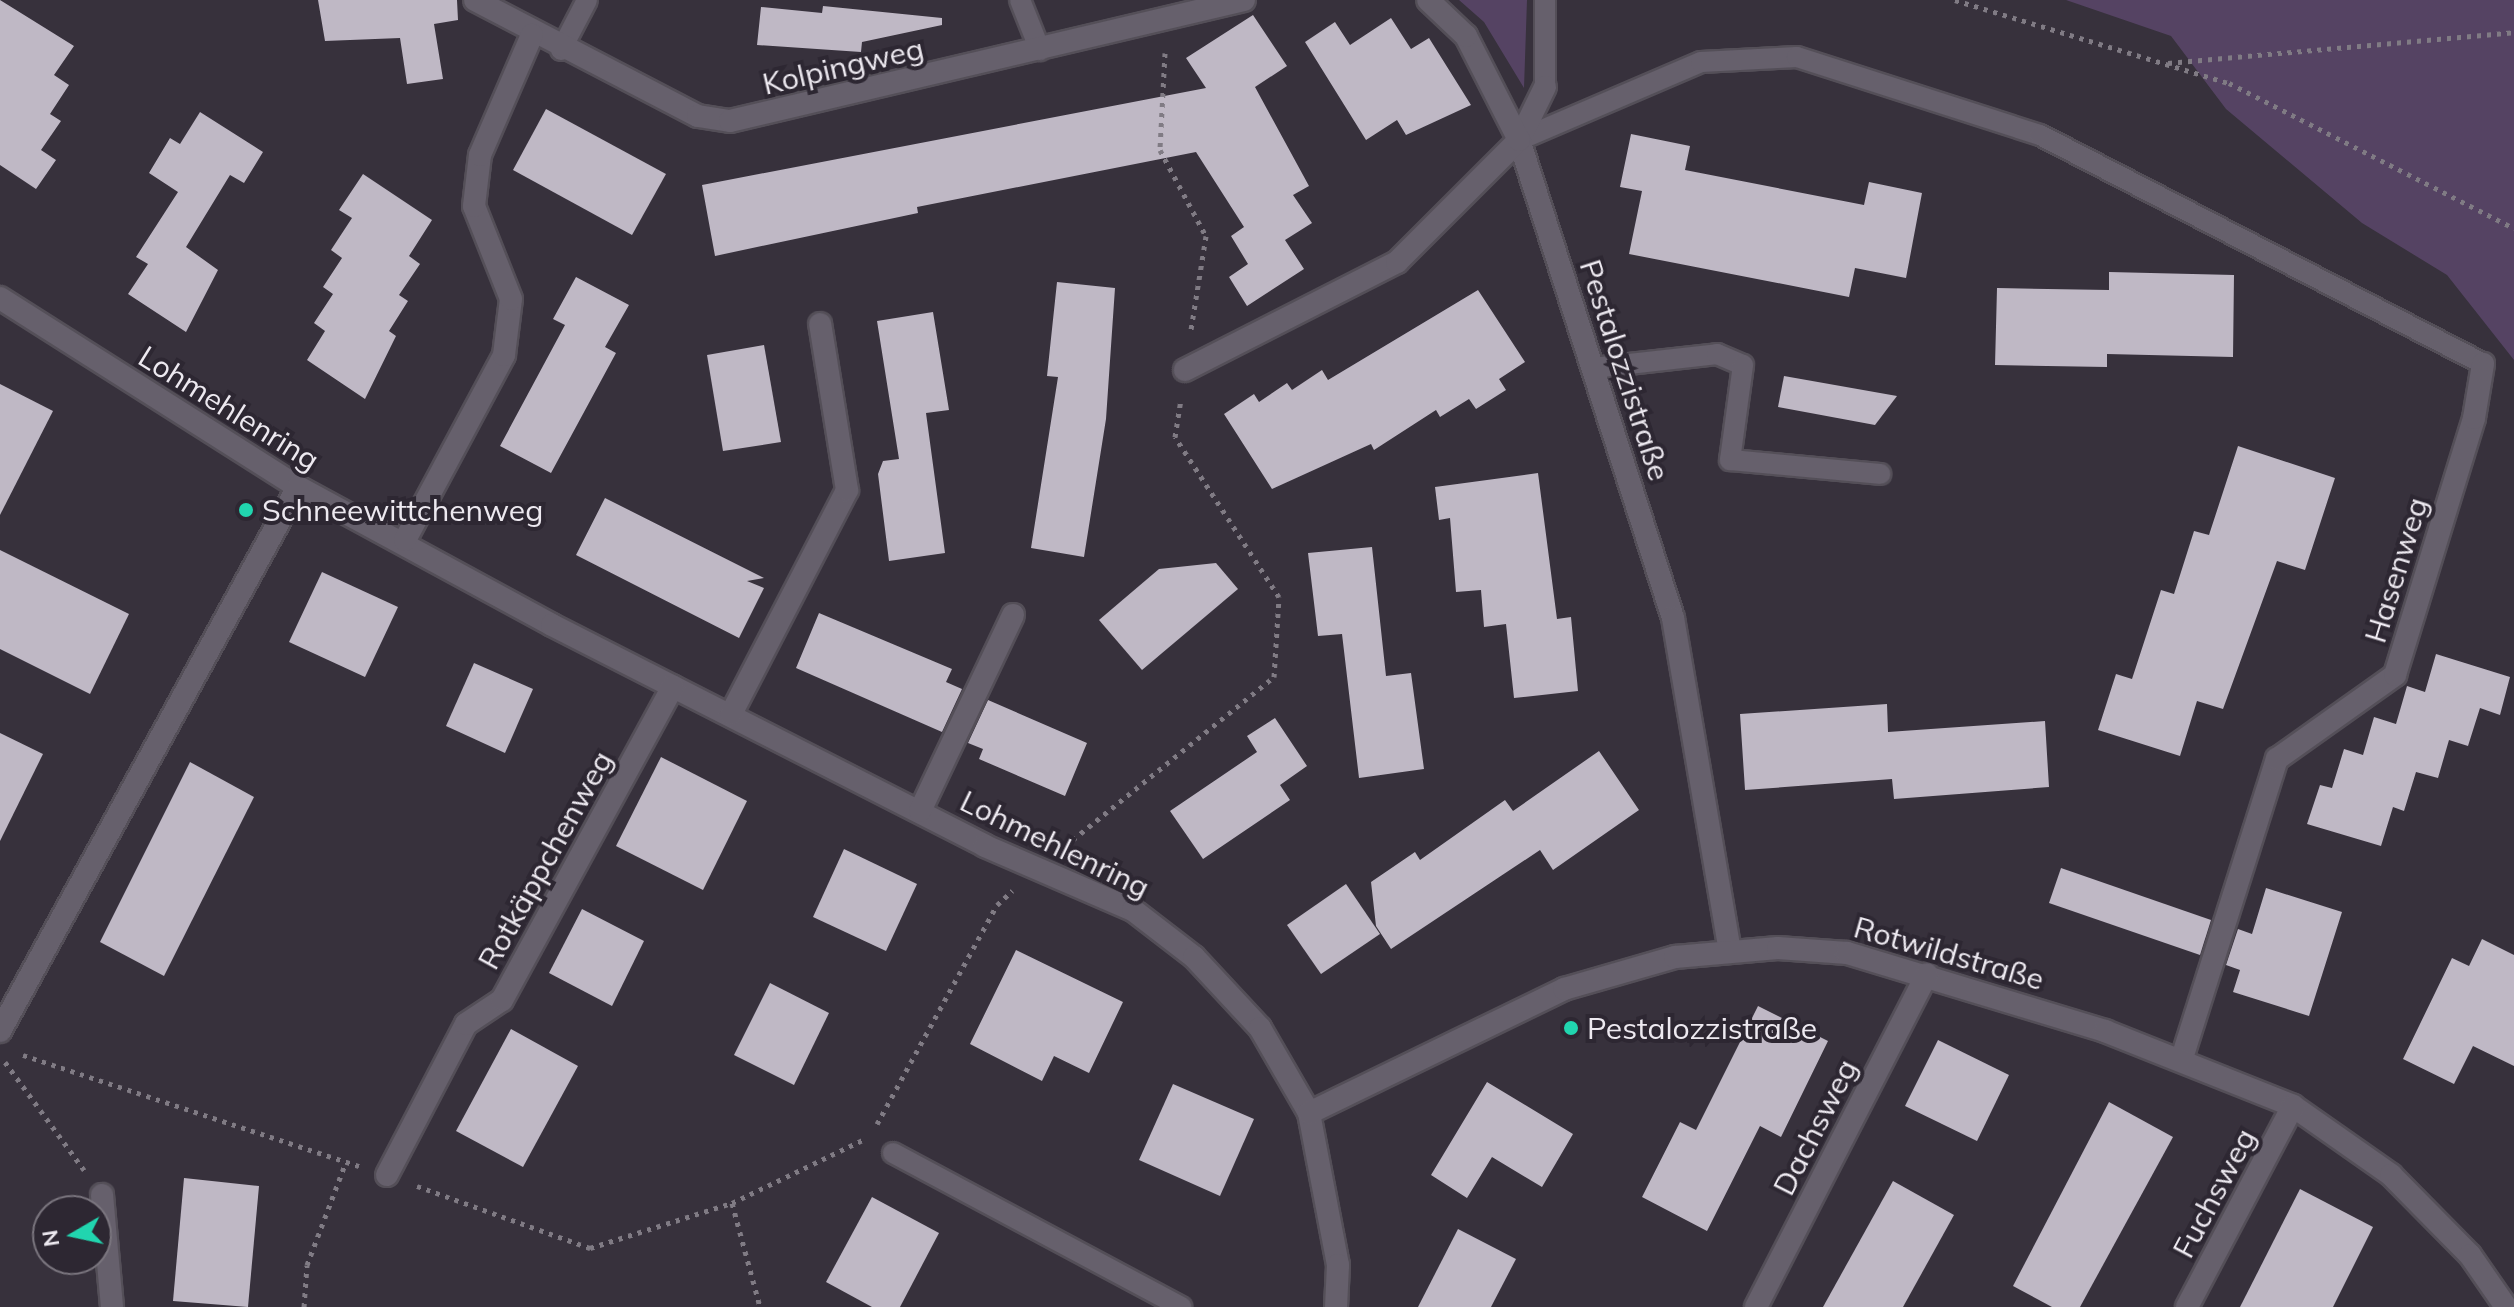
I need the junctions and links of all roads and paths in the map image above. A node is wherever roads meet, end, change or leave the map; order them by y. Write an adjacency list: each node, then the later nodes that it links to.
1 (475, 0): 9 (street, Kolpingweg)
2 (587, 0): 10 (lane)
3 (1020, 0): 11 (lane)
4 (1244, 0): 11 (street, Kolpingweg)
5 (1428, 0): 14 (street)
6 (1545, 0): 13 (lane)
7 (1955, 0): 12 (path)
8 (2514, 32): 12 (path)
9 (532, 35): 10 (street, Kolpingweg); 23 (street)
10 (561, 50): 11 (street, Kolpingweg)
11 (1040, 50)
12 (2164, 63): 15 (path)
13 (1545, 87): 14 (street)
14 (1519, 140): 18 (lane); 19 (street, Pestalozzistraße); 20 (street)
15 (2514, 228)
16 (0, 298): 22 (street, Lohmehlenring)
17 (820, 324): 27 (street)
18 (2483, 364): 35 (street, Hasenweg)
19 (1593, 368): 21 (lane); 30 (street, Pestalozzistraße)
20 (1185, 370)
21 (1880, 474)
22 (298, 487): 23 (street, Lohmehlenring); 32 (street)
23 (405, 540): 26 (street, Lohmehlenring)
24 (1013, 615): 28 (street, Lohmehlenring)
25 (1274, 677): 29 (path)
26 (673, 687): 27 (street, Lohmehlenring); 40 (street, Rotkäppchenweg)
27 (731, 714): 28 (street, Lohmehlenring)
28 (920, 811): 29 (street, Lohmehlenring)
29 (1036, 869): 37 (street, Lohmehlenring); 42 (path)
30 (1730, 950): 31 (street, Rotwildstraße); 37 (street, Rotwildstraße)
31 (1927, 974): 35 (street, Rotwildstraße); 49 (street, Dachsweg)
32 (0, 1031)
33 (15, 1052): 39 (path)
34 (0, 1055): 41 (path)
35 (2182, 1058): 36 (street, Rotwildstraße)
36 (2293, 1106): 50 (street, Fuchsweg); 51 (street, Rotwildstraße)
37 (1309, 1113): 48 (street, Lohmehlenring)
38 (893, 1153): 47 (lane)
39 (346, 1162): 40 (path); 45 (path)
40 (387, 1175): 42 (path)
41 (102, 1195)
42 (732, 1203): 46 (path)
43 (109, 1275): 44 (street)
44 (112, 1307)
45 (304, 1307)
46 (760, 1307)
47 (1182, 1307)
48 (1336, 1307)
49 (1756, 1307)
50 (2187, 1307)
51 (2506, 1307)

